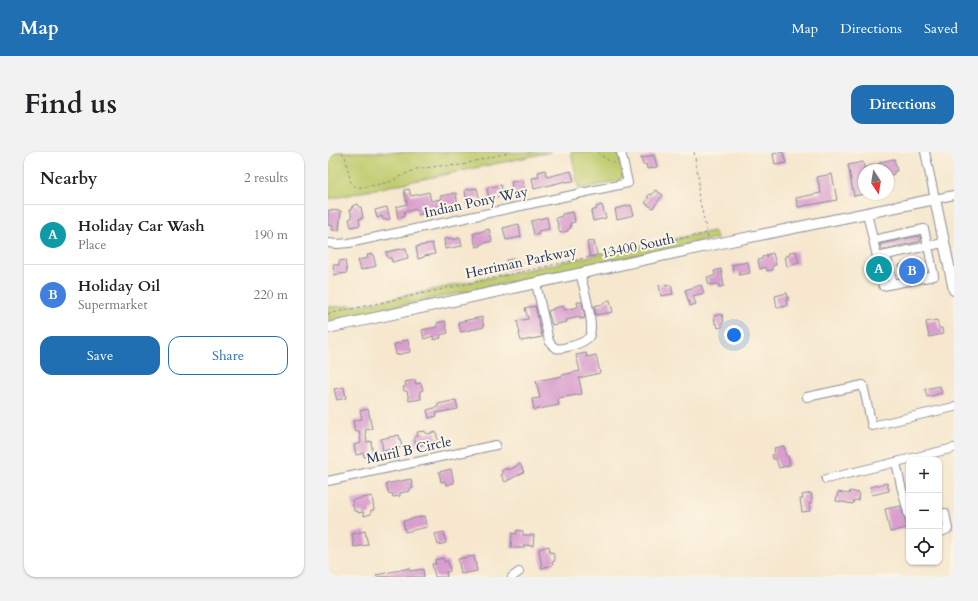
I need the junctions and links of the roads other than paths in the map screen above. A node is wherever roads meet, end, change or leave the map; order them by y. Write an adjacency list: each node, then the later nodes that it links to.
1 (622, 152): 7 (street, Indian Pony Way)
2 (925, 152): 4 (street)
3 (954, 195): 4 (street, 13400 South)
4 (935, 199): 5 (main road, 13400 South); 8 (main road)
5 (867, 213): 6 (street); 12 (main road, 13400 South)
6 (873, 240): 9 (street); 11 (street)
7 (328, 243)
8 (944, 243): 9 (street); 15 (main road)
9 (928, 246): 10 (street); 14 (street)
10 (886, 255): 11 (street); 14 (street)
11 (877, 257): 14 (street)
12 (580, 273): 13 (main road, 13400 South); 13 (street)
13 (536, 283): 16 (main road, 13400 South)
14 (893, 284)
15 (954, 290)
16 (328, 328)
17 (807, 397): 18 (street)
18 (954, 407)
19 (496, 445): 23 (street, Muril B Circle)
20 (954, 448): 21 (street)
21 (896, 462): 22 (street); 24 (street)
22 (826, 479)
23 (328, 481)
24 (906, 506)
25 (945, 513): 26 (street)
26 (942, 532)

